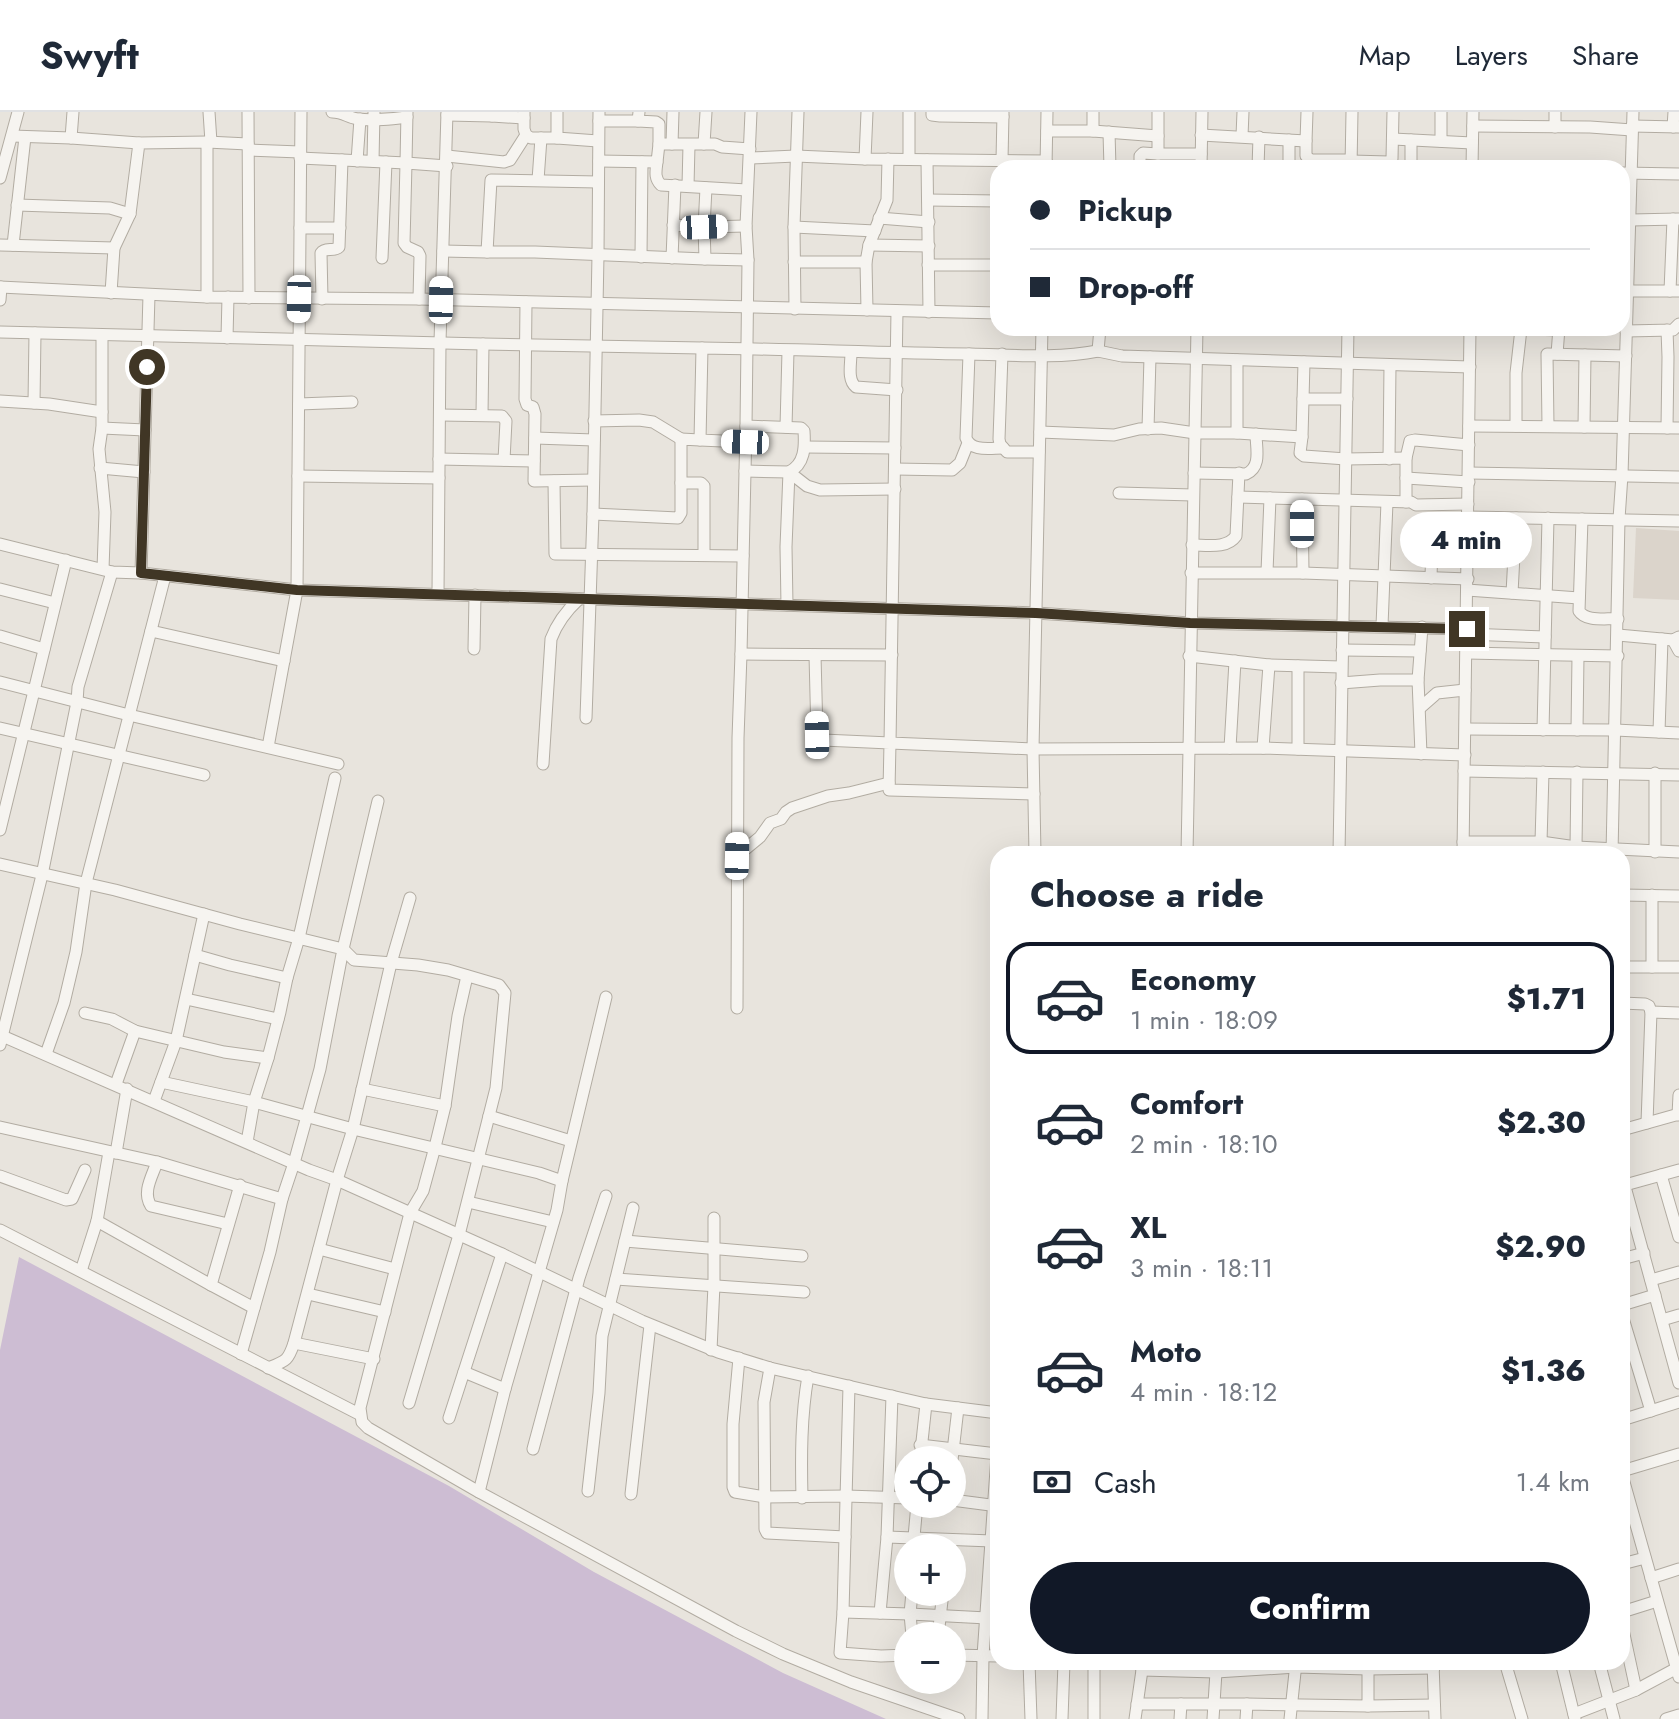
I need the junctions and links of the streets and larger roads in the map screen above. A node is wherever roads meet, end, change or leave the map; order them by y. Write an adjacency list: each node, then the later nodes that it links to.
1 (18, 112): 49 (street)
2 (73, 112): 54 (street)
3 (209, 112): 63 (street)
4 (248, 112): 70 (street)
5 (301, 112): 74 (street)
6 (332, 112): 7 (street)
7 (339, 112): 38 (street)
8 (557, 112): 56 (street)
9 (673, 112): 67 (street)
10 (706, 112): 68 (street)
11 (751, 112): 71 (street)
12 (798, 112): 75 (street)
13 (867, 112): 76 (street)
14 (909, 112): 30 (street); 78 (street)
15 (1047, 112): 44 (street)
16 (1093, 112): 45 (street)
17 (1158, 112): 50 (street)
18 (1202, 112): 48 (street)
19 (1243, 112): 51 (street)
20 (1307, 112): 61 (street)
21 (1352, 112): 89 (street)
22 (1393, 112): 57 (street)
23 (1441, 112): 62 (street)
24 (1473, 112): 39 (street)
25 (1555, 112): 40 (street)
26 (1591, 112): 41 (street)
27 (1633, 112): 43 (street)
28 (1674, 112): 42 (street)
29 (447, 113): 32 (street); 96 (street)
30 (932, 113): 34 (street)
31 (407, 114): 35 (street); 103 (street)
32 (492, 114): 33 (street)
33 (524, 115): 47 (street)
34 (1003, 115): 81 (street)
35 (374, 116): 38 (street); 95 (street)
36 (599, 116): 37 (street); 60 (street)
37 (639, 116): 66 (street)
38 (360, 119): 94 (street)
39 (1473, 126): 40 (street); 65 (street)
40 (1555, 127): 41 (street)
41 (1590, 127): 43 (street)
42 (1676, 127): 43 (street)
43 (1632, 128): 93 (street)
44 (1047, 131): 45 (street); 82 (street)
45 (1093, 131): 46 (street)
46 (1109, 132): 50 (street); 83 (street)
47 (526, 135): 55 (street); 97 (street)
48 (1201, 135): 51 (street); 73 (street)
49 (12, 136): 52 (street); 106 (street)
50 (1158, 136): 72 (street)
51 (1242, 136): 53 (street)
52 (25, 137): 54 (street); 116 (street)
53 (1259, 137): 58 (street); 86 (street)
54 (71, 138): 64 (street)
55 (541, 138): 56 (street); 108 (street)
56 (557, 138): 60 (street)
57 (1393, 139): 59 (street); 90 (street)
58 (1289, 140): 61 (street); 87 (street)
59 (1411, 140): 62 (street); 91 (street)
60 (598, 141): 98 (street)
61 (1306, 141): 88 (street)
62 (1441, 141): 65 (street)
63 (209, 142): 64 (street); 70 (street); 150 (street)
64 (139, 143): 117 (street)
65 (1472, 143): 92 (street)
66 (659, 144): 67 (street); 101 (street)
67 (672, 144): 69 (street)
68 (704, 144): 69 (street); 71 (street)
69 (689, 145): 111 (street)
70 (248, 147): 74 (street); 152 (street)
71 (750, 153): 75 (street); 113 (street)
72 (1158, 154): 73 (street); 84 (street)
73 (1201, 154): 85 (street)
74 (300, 155): 79 (street); 126 (street)
75 (796, 156): 76 (street); 125 (street)
76 (865, 159): 77 (street)
77 (888, 159): 78 (street); 119 (street)
78 (909, 159): 80 (street)
79 (342, 160): 94 (street); 127 (street)
80 (927, 160): 102 (street); 114 (street)
81 (1004, 160)
82 (1046, 160)
83 (1110, 160)
84 (1141, 160)
85 (1201, 160)
86 (1258, 160)
87 (1289, 160)
88 (1311, 160)
89 (1351, 160)
90 (1391, 160)
91 (1411, 160)
92 (1472, 160)
93 (1628, 160)
94 (357, 161): 95 (street)
95 (373, 161): 99 (street)
96 (447, 161): 97 (street); 103 (street); 133 (street)
97 (493, 161): 107 (street)
98 (599, 161): 100 (street); 109 (street)
99 (386, 162): 103 (street); 137 (street)
100 (642, 162): 101 (street); 136 (street)
101 (657, 162): 110 (street)
102 (990, 162)
103 (406, 163): 155 (street)
104 (1630, 173): 105 (street)
105 (1679, 174)
106 (0, 178)
107 (491, 180): 108 (street); 134 (street)
108 (538, 180): 109 (street)
109 (598, 182): 135 (street)
110 (675, 185): 111 (street); 122 (street)
111 (688, 186): 112 (street)
112 (706, 188): 113 (street); 124 (street)
113 (747, 190): 123 (street)
114 (928, 200): 115 (street); 121 (street)
115 (990, 201)
116 (17, 205): 117 (street); 129 (street)
117 (130, 214): 132 (street)
118 (1630, 216): 120 (street)
119 (879, 218): 121 (street); 128 (street)
120 (1676, 219): 147 (street)
121 (929, 222): 131 (street)
122 (673, 225): 124 (street); 138 (street)
123 (746, 226): 124 (street); 140 (street)
124 (704, 227): 139 (street)
125 (794, 227): 128 (street); 141 (street)
126 (300, 228): 127 (street); 153 (street)
127 (340, 228): 154 (street)
128 (875, 231): 130 (street)
129 (6, 245): 132 (street)
130 (869, 245): 131 (street); 142 (street)
131 (929, 246): 143 (street)
132 (114, 248): 148 (street)
133 (443, 251): 134 (street); 157 (street)
134 (487, 252): 135 (street)
135 (598, 255): 136 (street); 159 (street)
136 (641, 257): 138 (street)
137 (382, 258)
138 (672, 258): 139 (street)
139 (705, 259): 140 (street)
140 (748, 260): 160 (street)
141 (794, 262): 142 (street); 161 (street)
142 (866, 262): 162 (street)
143 (928, 265): 144 (street); 164 (street)
144 (990, 265)
145 (0, 287): 148 (street); 156 (street)
146 (1630, 291): 147 (street)
147 (1675, 291)
148 (111, 293): 149 (street)
149 (149, 295): 150 (street); 172 (street)
150 (207, 297): 151 (street)
151 (228, 297): 152 (street); 181 (street)
152 (249, 298): 153 (street)
153 (299, 299): 154 (street); 182 (street)
154 (322, 299): 155 (street)
155 (419, 299): 157 (street)
156 (0, 300)
157 (441, 300): 158 (street); 183 (street)
158 (526, 302): 159 (street); 185 (street)
159 (597, 305): 160 (street); 186 (street)
160 (747, 308): 161 (street); 188 (street)
161 (795, 309): 162 (street)
162 (867, 310): 163 (street)
163 (897, 311): 164 (street); 192 (street)
164 (929, 312): 165 (street)
165 (990, 313)
166 (1679, 324): 167 (street)
167 (1667, 330): 168 (street); 200 (street)
168 (1630, 331)
169 (0, 332): 170 (street)
170 (35, 333): 171 (street); 212 (street)
171 (102, 335): 172 (street); 214 (street)
172 (148, 336): 181 (street); 228 (street)
173 (1042, 336): 198 (street)
174 (1099, 336): 190 (street)
175 (1197, 336): 201 (street)
176 (1348, 336): 204 (street)
177 (1470, 336): 206 (street)
178 (1520, 336): 220 (street)
179 (1558, 336): 195 (street)
180 (1626, 336): 197 (street)
181 (227, 338): 182 (street)
182 (299, 339): 183 (street); 213 (street)
183 (440, 342): 184 (street); 215 (street)
184 (483, 344): 185 (street); 216 (street)
185 (526, 345): 186 (street); 234 (street)
186 (596, 345): 187 (street); 217 (street)
187 (702, 348): 188 (street); 237 (street)
188 (747, 349): 189 (street); 218 (street)
189 (788, 351): 191 (street); 222 (street)
190 (1098, 351): 198 (street); 199 (street)
191 (851, 353): 192 (street); 207 (street)
192 (897, 354): 193 (street); 207 (street)
193 (969, 354): 194 (street); 239 (street)
194 (1002, 354): 198 (street); 243 (street)
195 (1557, 354): 196 (street); 221 (street)
196 (1585, 355): 197 (street); 223 (street)
197 (1626, 356): 224 (street)
198 (1042, 357): 229 (street)
199 (1150, 357): 201 (street); 227 (street)
200 (1674, 357): 226 (street)
201 (1197, 358): 202 (street); 230 (street)
202 (1237, 360): 203 (street); 231 (street)
203 (1304, 362): 204 (street); 208 (street)
204 (1348, 364): 205 (street); 209 (street)
205 (1390, 365): 206 (street); 248 (street)
206 (1470, 367): 219 (street)
207 (897, 390): 242 (street)
208 (1303, 399): 209 (street); 233 (street)
209 (1347, 399): 247 (street)
210 (0, 401): 212 (street)
211 (352, 402): 213 (street)
212 (34, 403): 214 (street)
213 (299, 404): 259 (street)
214 (102, 412): 225 (street)
215 (440, 415): 216 (street); 246 (street)
216 (482, 415): 249 (street)
217 (594, 421): 235 (street); 236 (street)
218 (746, 426): 222 (street); 238 (street)
219 (1469, 426): 220 (street); 240 (street)
220 (1516, 426): 221 (street)
221 (1548, 426): 223 (street)
222 (786, 427): 241 (street)
223 (1584, 427): 224 (street)
224 (1624, 427): 226 (street); 258 (street)
225 (102, 428): 228 (street); 251 (street)
226 (1673, 428)
227 (1148, 429): 229 (street); 230 (street)
228 (145, 430): 254 (street)
229 (1040, 432): 244 (street)
230 (1195, 433): 231 (street); 256 (street)
231 (1237, 433): 232 (street)
232 (1256, 434): 233 (street); 257 (street)
233 (1302, 437): 247 (street)
234 (535, 438): 236 (street); 250 (street)
235 (681, 439): 237 (street); 266 (street)
236 (594, 440): 264 (street)
237 (700, 440): 238 (street)
238 (745, 442): 253 (street)
239 (968, 443): 243 (street); 252 (street)
240 (1469, 445): 245 (street); 260 (street)
241 (805, 447): 242 (street); 255 (street)
242 (895, 448): 252 (street)
243 (1003, 448): 244 (street)
244 (1039, 452): 313 (street)
245 (1406, 458): 248 (street); 263 (street)
246 (439, 459): 249 (street); 262 (street)
247 (1346, 459): 248 (street); 273 (street)
248 (1389, 459)
249 (504, 460): 250 (street)
250 (534, 461): 265 (street)
251 (100, 468): 254 (street); 291 (street)
252 (895, 469): 267 (street)
253 (745, 471): 255 (street); 289 (street)
254 (144, 472): 293 (street)
255 (789, 472): 267 (street); 311 (street)
256 (1194, 473): 257 (street); 269 (street)
257 (1239, 473): 270 (street)
258 (1622, 475): 260 (street); 261 (street); 282 (street)
259 (298, 476): 262 (street); 302 (street)
260 (1469, 477): 263 (street); 276 (street)
261 (1679, 477)
262 (439, 478): 304 (street)
263 (1406, 478): 275 (street)
264 (593, 480): 265 (street); 277 (street)
265 (554, 481): 287 (street)
266 (681, 483): 277 (street); 288 (street)
267 (895, 489): 312 (street)
268 (1119, 493): 269 (street)
269 (1193, 495): 286 (street)
270 (1238, 497): 271 (street); 286 (street)
271 (1270, 498): 272 (street); 292 (street)
272 (1302, 499): 273 (street); 295 (street)
273 (1345, 501): 274 (street); 296 (street)
274 (1387, 502): 275 (street); 298 (street)
275 (1406, 502): 276 (street)
276 (1468, 504): 278 (street)
277 (593, 514): 287 (street)
278 (1468, 517): 279 (street); 300 (street)
279 (1516, 518): 280 (street); 303 (street)
280 (1548, 518): 281 (street); 306 (street)
281 (1582, 519): 282 (street); 307 (street)
282 (1619, 519): 283 (street); 314 (street)
283 (1679, 521)
284 (1432, 542): 299 (street)
285 (0, 544): 290 (street)
286 (1192, 545): 294 (street)
287 (591, 555): 288 (street); 308 (street)
288 (704, 555): 289 (street)
289 (743, 556): 310 (street)
290 (66, 560): 291 (street); 309 (street)
291 (107, 570): 293 (street); 347 (street)
292 (1267, 572): 294 (street); 295 (street)
293 (141, 573): 297 (street)
294 (1191, 573): 315 (street)
295 (1303, 573): 296 (street)
296 (1344, 574): 298 (street); 316 (street)
297 (165, 576): 302 (street); 319 (street)
298 (1384, 577): 299 (street); 317 (street)
299 (1431, 578): 300 (street)
300 (1468, 585): 303 (street); 320 (street)
301 (0, 589): 309 (street)
302 (297, 590): 304 (street); 337 (street)
303 (1512, 593): 306 (street)
304 (438, 594): 305 (street)
305 (475, 595): 308 (street); 326 (street)
306 (1546, 596): 307 (street); 323 (street)
307 (1579, 598): 314 (street)
308 (584, 599): 310 (street); 350 (street); 372 (street)
309 (55, 603): 325 (street)
310 (742, 604): 311 (street); 330 (street)
311 (787, 605): 312 (street)
312 (894, 609): 313 (street); 332 (street)
313 (1036, 613): 315 (street); 365 (street)
314 (1618, 619): 321 (street)
315 (1190, 623): 316 (street); 334 (street)
316 (1343, 625): 317 (street); 327 (street)
317 (1382, 626): 318 (street)
318 (1422, 627): 320 (street); 328 (street)
319 (151, 631): 337 (street); 349 (street)
320 (1467, 631): 323 (street); 329 (street)
321 (1618, 635): 324 (street); 336 (street)
322 (0, 636): 325 (street)
323 (1545, 637): 333 (street)
324 (1673, 642): 356 (street)
325 (44, 649): 345 (street)
326 (474, 649)
327 (1342, 650): 328 (street); 341 (street)
328 (1420, 651): 342 (street)
329 (1467, 653): 333 (street); 346 (street)
330 (741, 654): 331 (street); 399 (street)
331 (815, 655): 332 (street); 359 (street)
332 (892, 655): 359 (street)
333 (1544, 655): 335 (street); 353 (street)
334 (1189, 656): 338 (street); 362 (street)
335 (1578, 656): 336 (street); 354 (street)
336 (1618, 656): 355 (street)
337 (284, 661): 361 (street)
338 (1235, 661): 339 (street); 363 (street)
339 (1269, 665): 340 (street); 364 (street)
340 (1298, 666): 341 (street); 366 (street)
341 (1341, 667): 344 (street)
342 (1418, 680): 344 (street); 348 (street)
343 (0, 682): 345 (street)
344 (1341, 683): 367 (street)
345 (34, 690): 347 (street); 357 (street)
346 (1465, 690): 348 (street); 352 (street)
347 (77, 702): 349 (street); 360 (street)
348 (1421, 707): 368 (street)
349 (129, 715): 361 (street); 370 (street)
350 (586, 718)
351 (0, 728): 357 (street)
352 (1466, 729): 353 (street); 369 (street)
353 (1543, 730): 354 (street)
354 (1577, 730): 355 (street)
355 (1615, 730): 356 (street); 378 (street)
356 (1659, 732): 358 (street)
357 (24, 733): 360 (street); 377 (street)
358 (1679, 733)
359 (890, 743): 365 (street); 383 (street)
360 (69, 744): 370 (street); 401 (street)
361 (268, 747): 371 (street)
362 (1189, 748): 363 (street); 365 (street); 389 (street)
363 (1230, 748): 364 (street)
364 (1263, 748): 366 (street)
365 (1033, 749): 384 (street)
366 (1298, 749): 367 (street)
367 (1341, 751): 368 (street); 390 (street)
368 (1421, 754): 369 (street)
369 (1465, 755): 374 (street)
370 (119, 756): 380 (street); 402 (street)
371 (338, 764)
372 (543, 764)
373 (0, 770): 377 (street)
374 (1464, 771): 375 (street); 391 (street)
375 (1543, 772): 376 (street); 387 (street)
376 (1577, 772): 378 (street); 394 (street)
377 (14, 773): 386 (street)
378 (1614, 773): 379 (street); 395 (street)
379 (1655, 773): 381 (street); 397 (street)
380 (204, 775)
381 (1679, 775)
382 (335, 778): 408 (street)
383 (889, 783): 384 (street); 399 (street)
384 (1034, 794): 388 (street)
385 (378, 801): 409 (street)
386 (0, 830)
387 (1541, 842): 392 (street); 393 (street)
388 (1035, 846)
389 (1187, 846)
390 (1339, 846)
391 (1463, 846)
392 (1489, 846)
393 (1569, 846)
394 (1576, 846)
395 (1612, 846)
396 (1630, 852): 397 (street)
397 (1655, 852): 398 (street)
398 (1679, 852)
399 (737, 856): 420 (street)
400 (0, 864): 401 (street)
401 (42, 875): 402 (street); 426 (street)
402 (86, 883): 407 (street); 428 (street)
403 (1630, 895): 404 (street)
404 (1652, 895): 405 (street); 413 (street)
405 (1679, 896)
406 (410, 898): 411 (street)
407 (204, 914): 408 (street); 410 (street)
408 (299, 938): 409 (street); 416 (street)
409 (343, 949): 411 (street); 439 (street)
410 (195, 955): 416 (street); 418 (street)
411 (391, 963): 415 (street); 432 (street)
412 (1630, 967): 413 (street)
413 (1652, 967): 414 (street)
414 (1679, 967)
415 (467, 976): 436 (street); 438 (street)
416 (287, 978): 424 (street)
417 (606, 997): 444 (street)
418 (186, 999): 424 (street); 427 (street)
419 (1630, 1003): 421 (street)
420 (737, 1008)
421 (1651, 1012): 423 (street); 440 (street)
422 (85, 1013): 425 (street)
423 (1679, 1013)
424 (278, 1019): 429 (street)
425 (135, 1031): 427 (street); 431 (street)
426 (1, 1039): 428 (street)
427 (176, 1041): 429 (street); 430 (street)
428 (46, 1054): 431 (street)
429 (268, 1058): 435 (street)
430 (161, 1082): 434 (street); 435 (street)
431 (121, 1086): 434 (street); 447 (street)
432 (362, 1089): 436 (street); 443 (street)
433 (1679, 1095): 437 (street)
434 (154, 1101): 445 (street)
435 (254, 1102): 439 (street); 445 (street)
436 (445, 1106): 446 (street)
437 (1679, 1114): 440 (street)
438 (489, 1116): 444 (street); 448 (street)
439 (307, 1117): 443 (street); 450 (street)
440 (1647, 1123): 442 (street)
441 (0, 1127): 447 (street)
442 (1630, 1128)
443 (353, 1129): 446 (street); 455 (street)
444 (571, 1141): 457 (street)
445 (247, 1142): 450 (street)
446 (435, 1147): 448 (street); 464 (street)
447 (113, 1152): 449 (street); 466 (street)
448 (479, 1158): 457 (street); 461 (street)
449 (157, 1162): 458 (street); 468 (street)
450 (294, 1163): 455 (street); 460 (street)
451 (85, 1170): 454 (street)
452 (1679, 1170): 453 (street)
453 (1661, 1175): 456 (street); 471 (street)
454 (0, 1176)
455 (337, 1180): 464 (street); 474 (street)
456 (1630, 1180)
457 (562, 1181): 467 (street)
458 (240, 1185): 460 (street); 468 (street)
459 (606, 1196): 487 (street)
460 (282, 1199): 493 (street)
461 (468, 1202): 467 (street); 470 (street)
462 (1630, 1205): 475 (street)
463 (633, 1208): 472 (street)
464 (410, 1213): 470 (street); 479 (street)
465 (714, 1218): 473 (street)
466 (97, 1221): 480 (street); 485 (street)
467 (553, 1222): 481 (street)
468 (228, 1224): 485 (street)
469 (0, 1230): 480 (street)
470 (459, 1235): 476 (street); 513 (street)
471 (1679, 1237)
472 (625, 1241): 473 (street); 483 (street)
473 (714, 1248): 477 (street); 486 (street)
474 (319, 1249): 479 (street); 489 (street)
475 (1644, 1253): 478 (street); 484 (street)
476 (502, 1254): 481 (street); 506 (street)
477 (802, 1256)
478 (1630, 1257)
479 (395, 1269): 494 (street)
480 (81, 1271): 501 (street)
481 (539, 1271): 487 (street); 510 (street)
482 (1679, 1272): 484 (street)
483 (616, 1279): 486 (street); 492 (street)
484 (1651, 1280): 490 (street)
485 (211, 1285): 493 (street)
486 (714, 1285): 488 (street); 500 (street)
487 (576, 1291): 492 (street); 524 (street)
488 (804, 1292)
489 (308, 1294): 494 (street); 499 (street)
490 (1655, 1295): 491 (street); 496 (street)
491 (1630, 1303)
492 (609, 1304): 497 (street); 529 (street)
493 (254, 1308): 501 (street)
494 (385, 1312): 503 (street)
495 (1679, 1315): 496 (street)
496 (1662, 1320): 508 (street)
497 (650, 1325): 500 (street); 531 (street)
498 (1630, 1341): 516 (street)
499 (294, 1343): 503 (street); 504 (street)
500 (711, 1350): 502 (street)
501 (241, 1354): 504 (street)
502 (739, 1358): 505 (street); 533 (street)
503 (374, 1359): 518 (street)
504 (268, 1368): 518 (street)
505 (770, 1368): 507 (street); 533 (street)
506 (464, 1372): 510 (street); 519 (street)
507 (808, 1376): 509 (street); 534 (street)
508 (1679, 1383)
509 (849, 1386): 511 (street); 532 (street)
510 (505, 1389): 530 (street)
511 (892, 1396): 514 (street); 535 (street)
512 (1679, 1402): 516 (street)
513 (409, 1403)
514 (926, 1404): 515 (street); 521 (street)
515 (958, 1408): 517 (street); 523 (street)
516 (1651, 1411): 520 (street)
517 (990, 1412)
518 (359, 1414): 530 (street)
519 (449, 1418)
520 (1630, 1418)
521 (920, 1445): 522 (street)
522 (924, 1446)
523 (953, 1446)
524 (533, 1449)
525 (966, 1454): 526 (street)
526 (990, 1454)
527 (1679, 1454): 528 (street)
528 (1630, 1470)
529 (588, 1491)
530 (479, 1492): 579 (street)
531 (631, 1494)
532 (846, 1496): 534 (street); 535 (street); 540 (street)
533 (765, 1497): 534 (street); 540 (street)
534 (802, 1498)
535 (888, 1498): 536 (street); 541 (street)
536 (894, 1498)
537 (966, 1502): 539 (street)
538 (1630, 1503): 545 (street)
539 (990, 1505)
540 (845, 1537): 553 (street)
541 (887, 1537): 542 (street); 554 (street)
542 (894, 1539)
543 (990, 1541): 544 (street)
544 (966, 1543)
545 (1645, 1558): 546 (street); 548 (street)
546 (1630, 1562)
547 (1679, 1569): 548 (street)
548 (1651, 1578): 549 (street)
549 (1657, 1601): 552 (street); 580 (street)
550 (911, 1606): 555 (street)
551 (941, 1606): 556 (street)
552 (1630, 1609)
553 (843, 1612): 554 (street); 560 (street)
554 (880, 1613): 555 (street)
555 (910, 1614): 556 (street); 558 (street)
556 (940, 1616): 557 (street); 559 (street)
557 (990, 1620): 563 (street)
558 (911, 1622)
559 (939, 1622)
560 (840, 1653): 562 (street); 579 (street)
561 (966, 1655): 563 (street)
562 (894, 1656)
563 (983, 1656): 564 (street); 594 (street)
564 (990, 1656)
565 (1630, 1662): 581 (street)
566 (1029, 1670): 595 (street)
567 (1064, 1670): 596 (street)
568 (1094, 1670): 597 (street)
569 (1141, 1670): 583 (street)
570 (1191, 1670): 578 (street)
571 (1236, 1670): 578 (street)
572 (1295, 1670): 587 (street)
573 (1368, 1670): 589 (street)
574 (1434, 1670): 588 (street)
575 (1507, 1670): 605 (street)
576 (1563, 1670): 592 (street)
577 (1601, 1670): 582 (street)
578 (1216, 1672): 585 (street)
579 (832, 1674): 593 (street)
580 (1678, 1674): 581 (street)
581 (1636, 1690): 582 (street)
582 (1609, 1700): 592 (street); 606 (street)
583 (1137, 1704): 584 (street); 598 (street)
584 (1181, 1704): 585 (street); 599 (street)
585 (1214, 1704): 586 (street); 600 (street)
586 (1247, 1704): 587 (street); 601 (street)
587 (1292, 1705): 589 (street); 602 (street)
588 (1434, 1705): 590 (street); 604 (street)
589 (1368, 1706): 590 (street)
590 (1389, 1706): 603 (street)
591 (1679, 1715): 607 (street)
592 (1574, 1716)
593 (959, 1719)
594 (982, 1719)
595 (1031, 1719)
596 (1062, 1719)
597 (1094, 1719)
598 (1135, 1719)
599 (1180, 1719)
600 (1213, 1719)
601 (1246, 1719)
602 (1290, 1719)
603 (1390, 1719)
604 (1435, 1719)
605 (1522, 1719)
606 (1614, 1719)
607 (1666, 1719)

